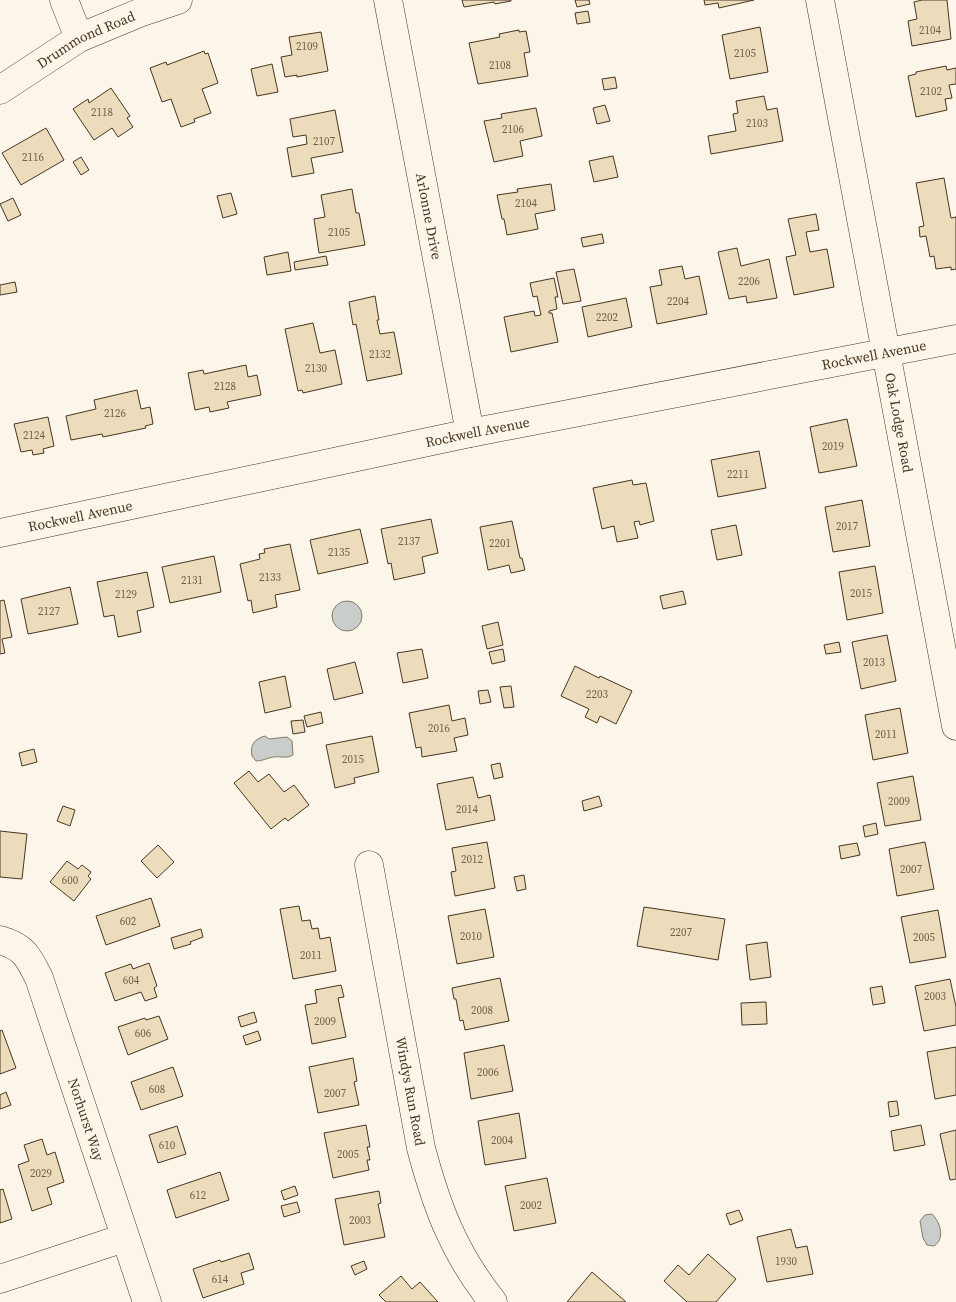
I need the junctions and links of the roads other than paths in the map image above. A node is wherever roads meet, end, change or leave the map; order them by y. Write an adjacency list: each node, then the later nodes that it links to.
1 (64, 0): 5 (street)
2 (178, 0): 5 (street, Drummond Road)
3 (388, 0): 9 (street, Arlonne Drive)
4 (820, 0): 8 (street, Oak Lodge Road)
5 (79, 38): 6 (street, Drummond Road)
6 (0, 90)
7 (956, 339): 8 (street, Rockwell Avenue)
8 (886, 353): 9 (street, Rockwell Avenue); 11 (street, Oak Lodge Road)
9 (470, 433): 10 (street, Rockwell Avenue)
10 (0, 533)
11 (956, 726)
12 (369, 864): 17 (street, Windys Run Road)
13 (7, 942): 14 (street, Norhurst Way)
14 (124, 1238): 15 (street); 16 (street, Norhurst Way)
15 (0, 1279)
16 (147, 1302)
17 (493, 1302)

